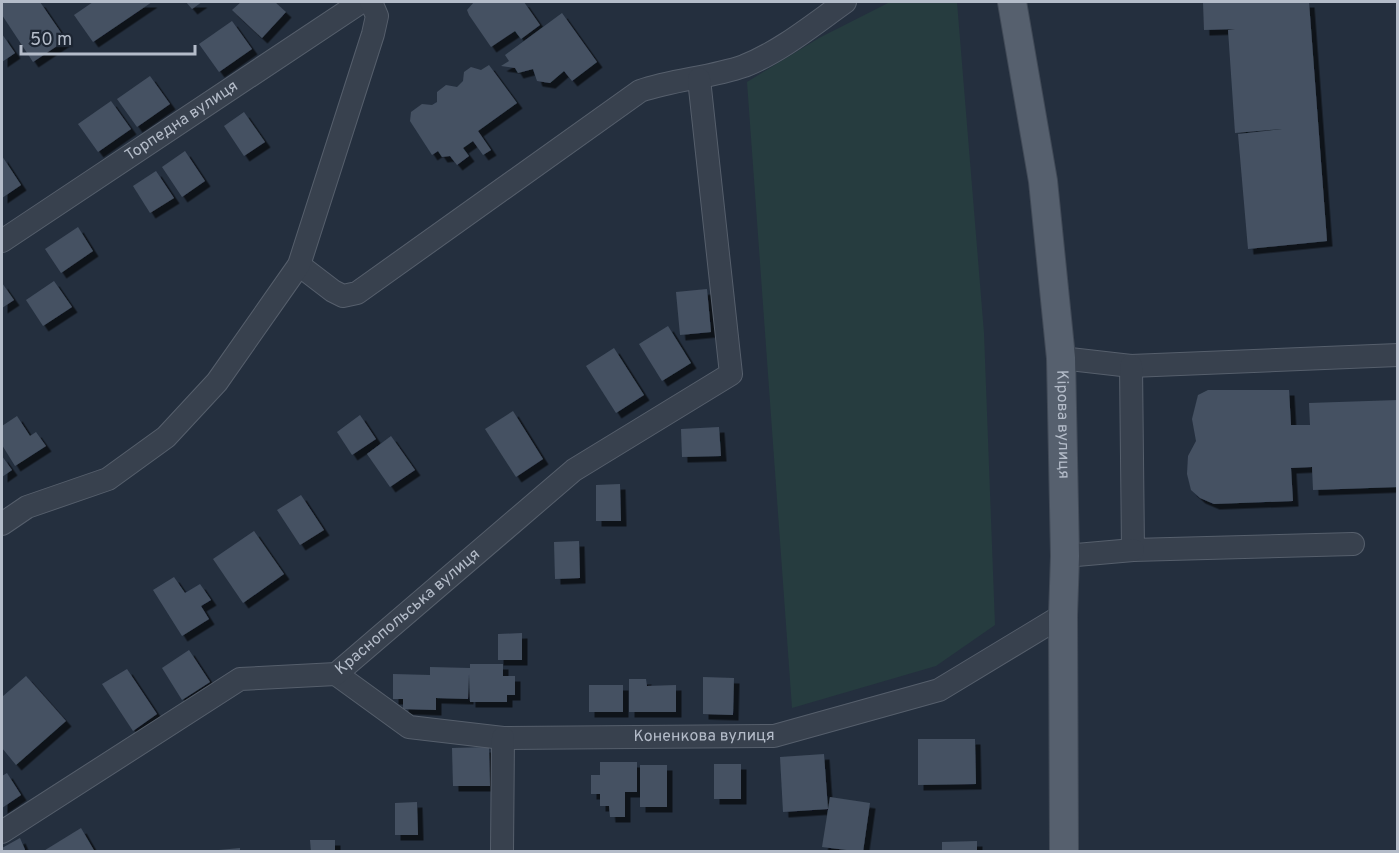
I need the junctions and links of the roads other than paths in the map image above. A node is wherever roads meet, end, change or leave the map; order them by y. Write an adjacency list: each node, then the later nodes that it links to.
1 (361, 2): 6 (street, Торпедна вулиця)
2 (371, 2): 7 (street)
3 (845, 2): 5 (street)
4 (1012, 2): 9 (main road, Кірова вулиця)
5 (699, 79): 7 (street); 16 (street, Краснопольська вулиця)
6 (2, 240)
7 (299, 265): 11 (street)
8 (1398, 355): 10 (street)
9 (1061, 358): 10 (street); 14 (main road, Кірова вулиця)
10 (1131, 366): 13 (street)
11 (2, 524)
12 (1353, 544): 13 (street)
13 (1133, 550): 14 (street)
14 (1065, 556): 15 (main road, Кірова вулиця)
15 (1063, 615): 17 (street, Коненкова вулиця); 20 (main road, Кірова вулиця)
16 (336, 674): 17 (street, Коненкова вулиця); 18 (street, Краснопольська вулиця)
17 (503, 738): 19 (street)
18 (2, 832)
19 (502, 852)
20 (1064, 852)

